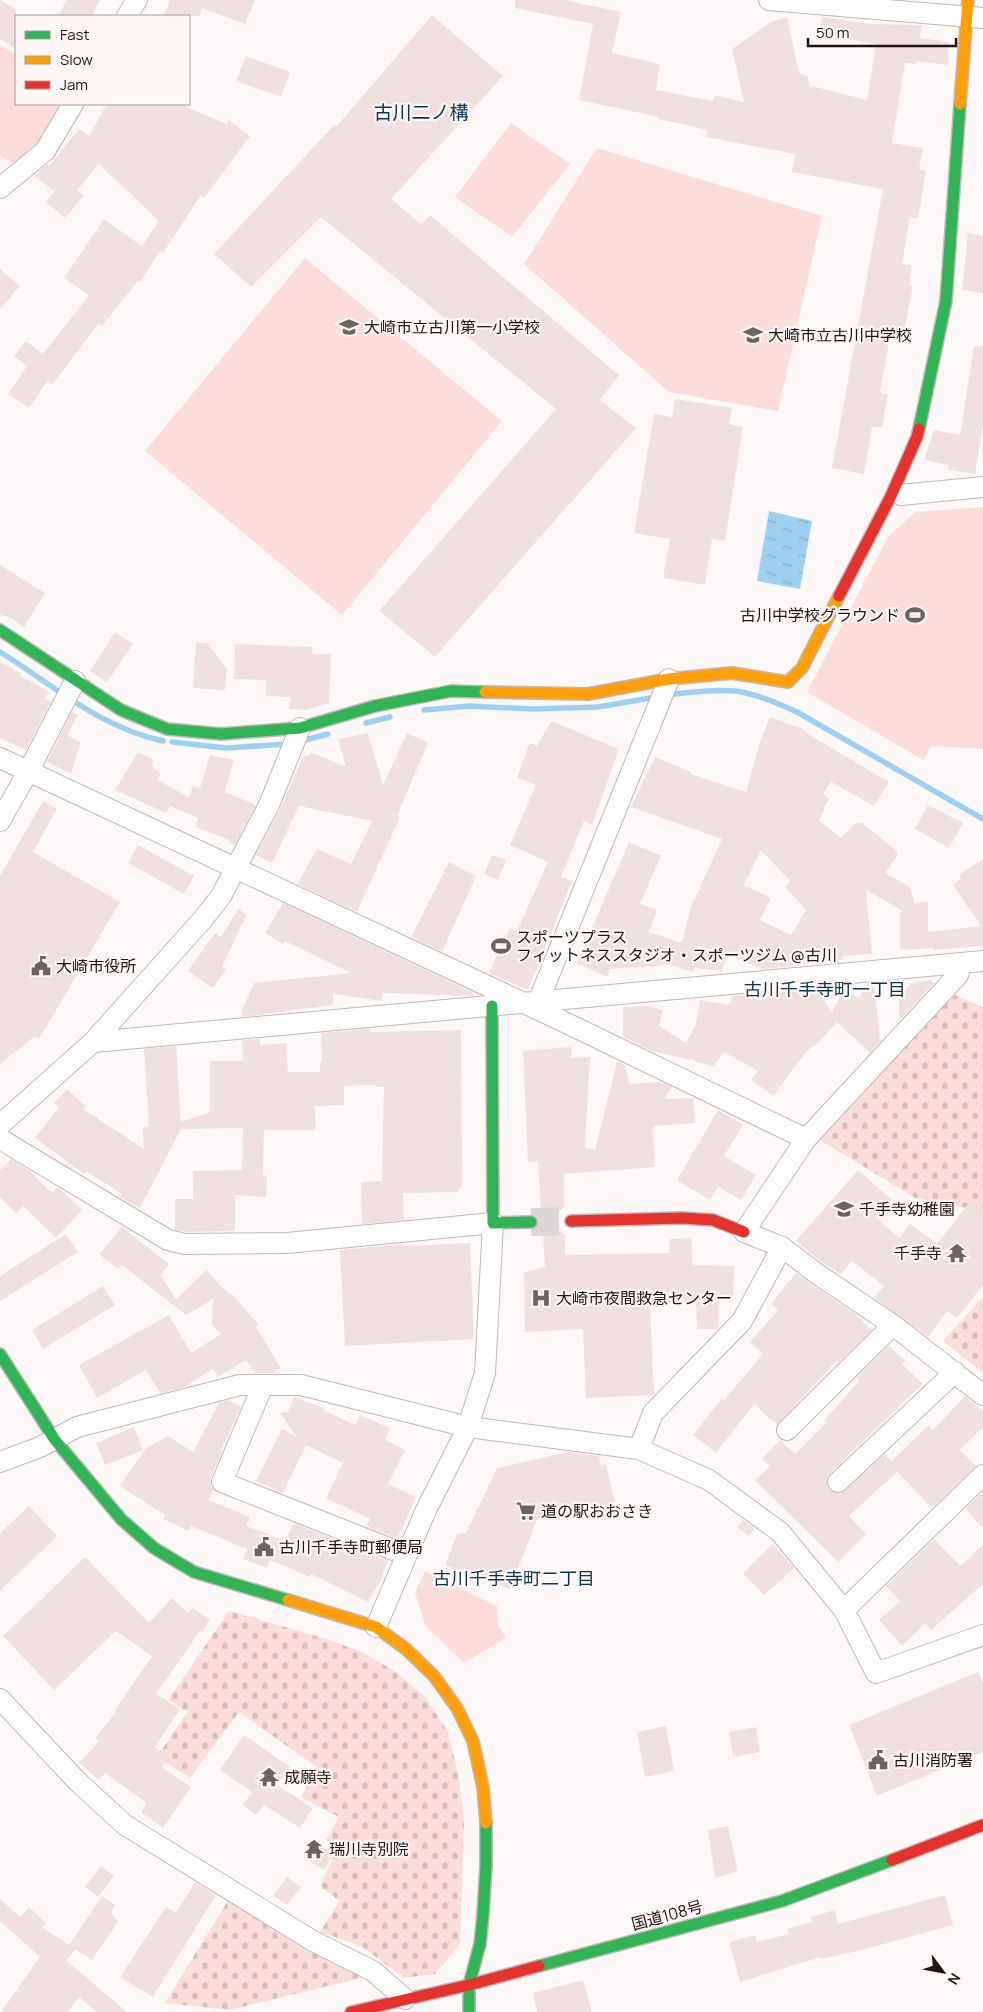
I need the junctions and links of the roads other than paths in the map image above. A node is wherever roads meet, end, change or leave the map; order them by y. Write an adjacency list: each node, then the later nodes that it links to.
1 (136, 0): 4 (street)
2 (769, 0): 3 (street)
3 (972, 11): 10 (main road)
4 (128, 15)
5 (72, 105): 6 (street)
6 (0, 188)
7 (983, 487): 8 (street)
8 (901, 495)
9 (0, 630): 11 (main road)
10 (667, 684): 12 (main road); 19 (street)
11 (69, 693): 12 (main road); 14 (street)
12 (297, 738): 16 (street)
13 (0, 758): 14 (street)
14 (28, 772): 15 (street); 16 (street)
15 (0, 821)
16 (237, 868): 19 (street); 21 (street)
17 (983, 961): 18 (street)
18 (962, 963): 19 (street); 24 (street)
19 (532, 1003): 20 (street); 24 (street)
20 (492, 1006): 21 (street); 27 (main road)
21 (93, 1042): 22 (street)
22 (0, 1125)
23 (0, 1139): 27 (street)
24 (806, 1139): 28 (street)
25 (571, 1221): 28 (main road)
26 (531, 1222): 27 (main road)
27 (492, 1223): 35 (street)
28 (744, 1232): 29 (street)
29 (782, 1247): 30 (street); 38 (street)
30 (893, 1324): 32 (street); 36 (street)
31 (0, 1354): 37 (main road)
32 (955, 1372): 34 (street); 41 (street)
33 (263, 1385): 35 (street); 37 (street); 42 (street)
34 (983, 1395)
35 (468, 1426): 38 (street); 42 (street)
36 (787, 1430)
37 (55, 1440): 39 (street); 44 (main road)
38 (639, 1449): 43 (street)
39 (0, 1462)
40 (983, 1475): 43 (street)
41 (838, 1482)
42 (406, 1555): 44 (street)
43 (844, 1610): 45 (street)
44 (376, 1627): 48 (main road)
45 (983, 1635)
46 (0, 1699): 49 (street)
47 (983, 1825): 48 (main road, 国道108号)
48 (469, 1985): 49 (main road, 国道108号); 51 (main road)
49 (405, 1999): 50 (main road, 国道108号)
50 (351, 2012)
51 (468, 2012)

